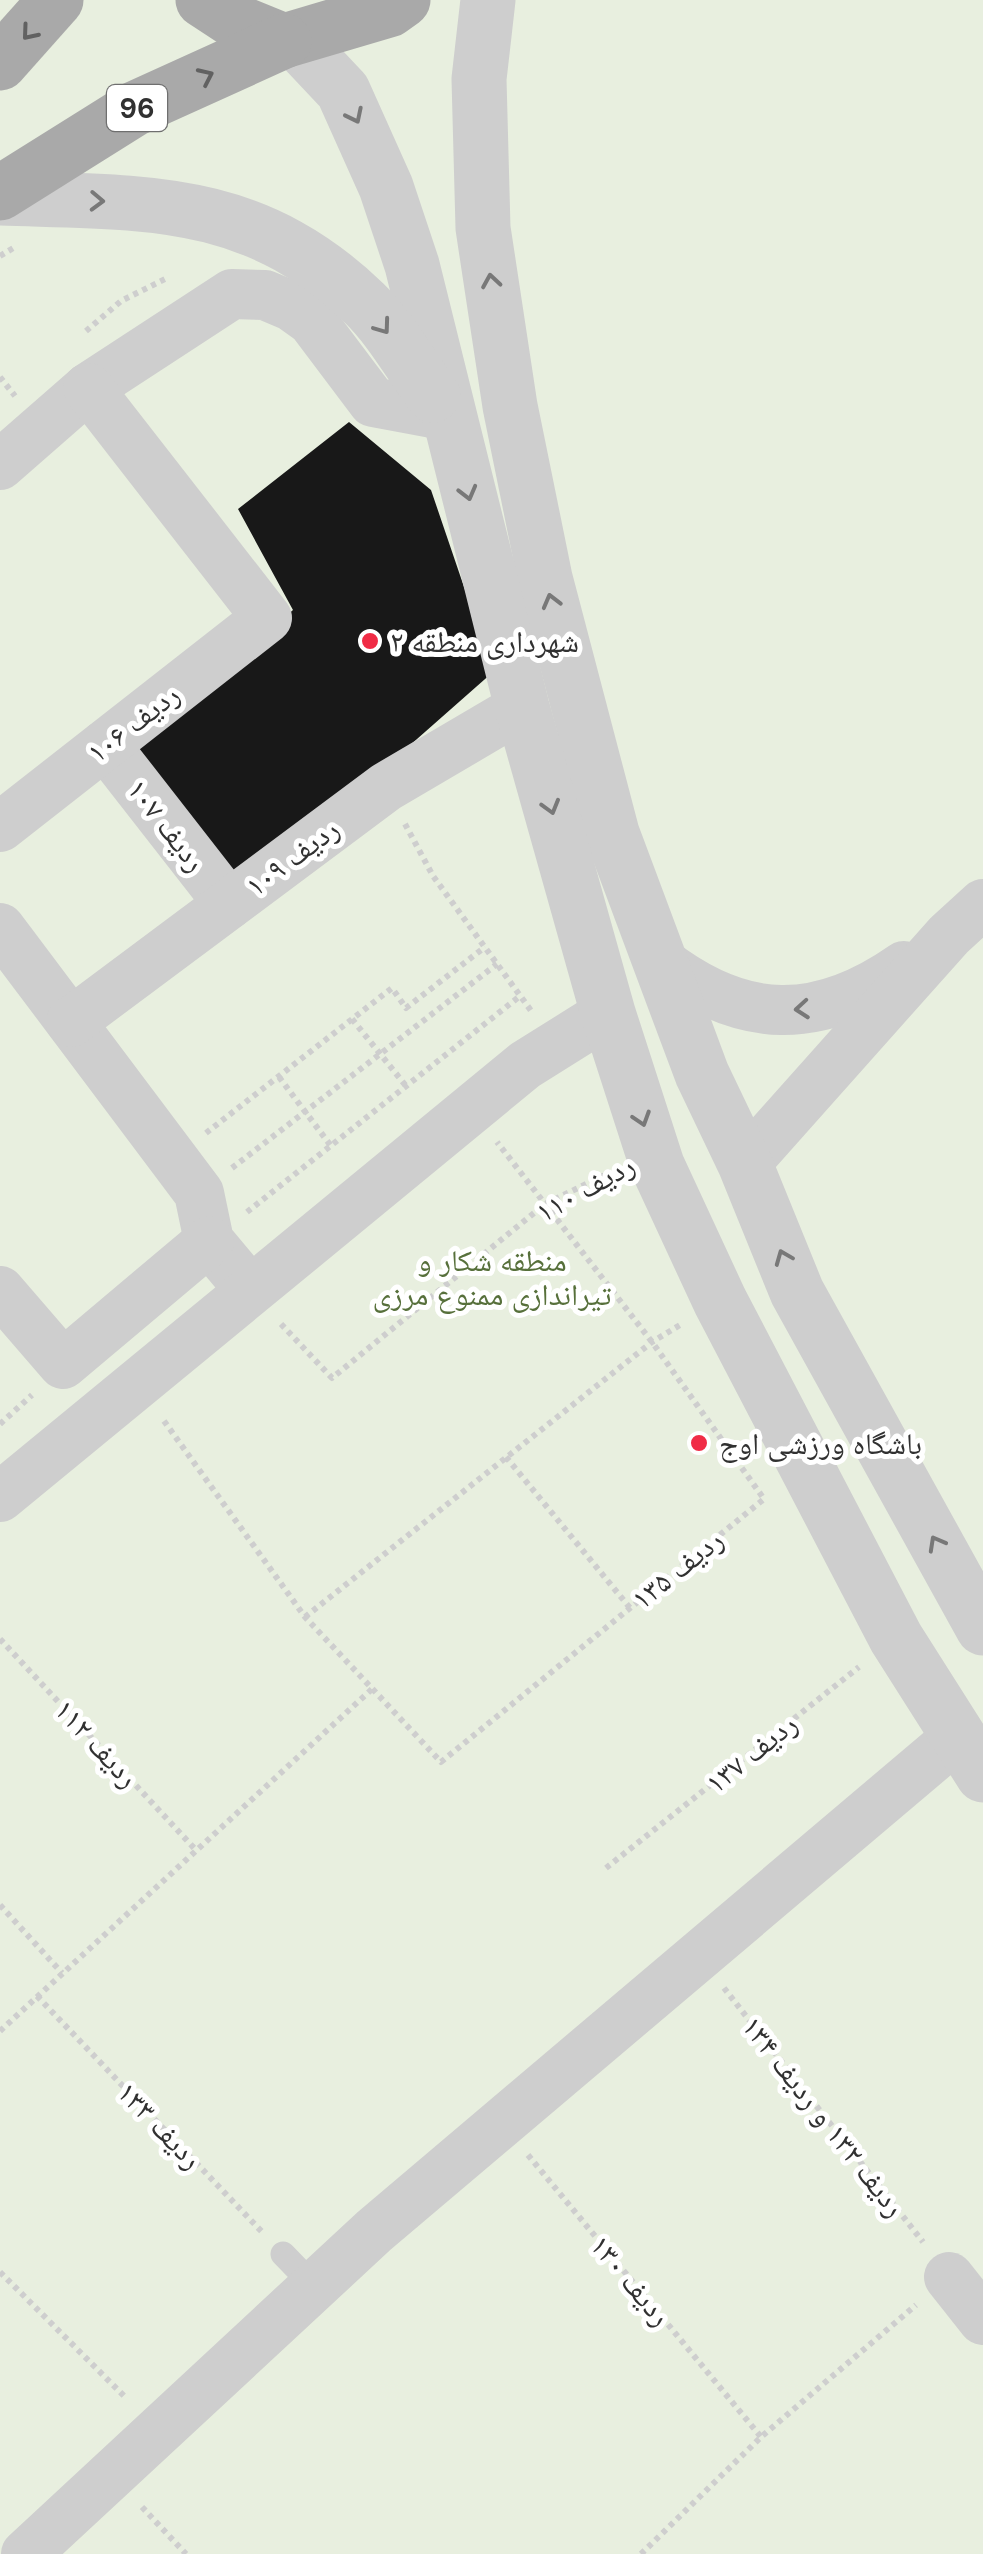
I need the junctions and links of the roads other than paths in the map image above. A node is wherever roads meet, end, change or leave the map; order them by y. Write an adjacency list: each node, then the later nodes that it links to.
1 (56, 0): 6 (main road, one-way to 6)
2 (203, 0): 5 (main road)
3 (403, 0): 5 (main road, 96)
4 (488, 0): 9 (street, one-way to 4)
5 (289, 41): 7 (main road, 96, one-way to 5); 10 (street, one-way to 10)
6 (0, 63)
7 (0, 195): 10 (street, one-way to 10)
8 (88, 388): 10 (street); 11 (street); 13 (street, ردیف ۱۰۶)
9 (510, 406): 10 (street); 18 (street, one-way to 9)
10 (448, 416): 12 (street, one-way to 12)
11 (0, 465)
12 (522, 706): 15 (street, ردیف ۱۰۹); 19 (street, one-way to 19)
13 (105, 746): 14 (street, ردیف ۱۰۶); 15 (street, ردیف ۱۰۷)
14 (0, 828)
15 (229, 904): 20 (street, ردیف ۱۰۹)
16 (966, 919): 18 (street, one-way to 18); 21 (street)
17 (0, 928): 20 (street)
18 (660, 962): 21 (street)
19 (608, 1012): 24 (street); 27 (street, one-way to 27)
20 (71, 1022): 22 (street)
21 (746, 1164): 26 (street, one-way to 21)
22 (209, 1242): 23 (street); 24 (street)
23 (0, 1290)
24 (250, 1290): 25 (street)
25 (0, 1497)
26 (983, 1628)
27 (969, 1757): 30 (street)
28 (949, 2276): 29 (street)
29 (983, 2320)
30 (26, 2554)

